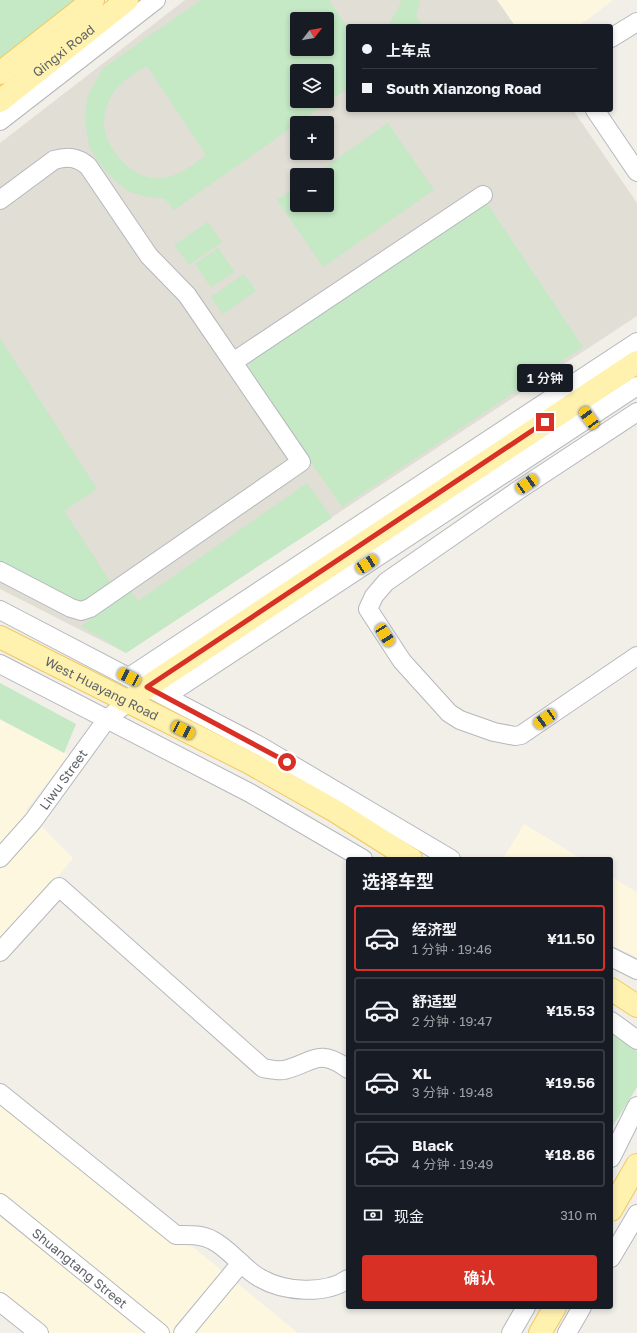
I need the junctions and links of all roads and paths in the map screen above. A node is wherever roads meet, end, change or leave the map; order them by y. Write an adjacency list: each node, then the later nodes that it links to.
1 (93, 0): 6 (main road, Qingxi Road)
2 (127, 0): 7 (main road, Qingxi Road)
3 (156, 0): 9 (street)
4 (637, 22): 5 (street)
5 (613, 37)
6 (0, 73)
7 (0, 101)
8 (596, 112): 10 (street)
9 (0, 121)
10 (637, 172)
11 (483, 195): 14 (street)
12 (0, 200): 14 (street)
13 (637, 342): 27 (street)
14 (233, 362): 22 (street)
15 (637, 362): 17 (main road)
16 (637, 386): 17 (street)
17 (583, 409): 19 (street); 20 (main road)
18 (637, 412): 19 (street)
19 (601, 435): 21 (street)
20 (529, 445): 21 (street); 27 (main road)
21 (547, 471): 25 (street)
22 (0, 571)
23 (0, 610): 27 (street)
24 (0, 637): 28 (main road, West Huayang Road)
25 (637, 656)
26 (0, 664): 29 (street)
27 (147, 687): 28 (main road); 32 (street)
28 (128, 702): 29 (street, Liwu Street); 31 (main road, West Huayang Road)
29 (107, 719): 30 (street); 33 (street, Liwu Street)
30 (360, 857)
31 (408, 857)
32 (448, 857)
33 (0, 858)
34 (0, 952): 41 (street)
35 (613, 958): 36 (street)
36 (637, 970)
37 (613, 989): 38 (main road)
38 (637, 1006)
39 (613, 1022): 40 (street)
40 (637, 1040)
41 (346, 1068)
42 (0, 1093): 50 (street)
43 (637, 1106): 44 (street)
44 (613, 1154)
45 (637, 1164): 47 (main road)
46 (0, 1203): 57 (street, Shuangtang Street)
47 (613, 1206)
48 (637, 1214): 49 (street)
49 (613, 1255)
50 (241, 1263): 51 (street); 58 (street)
51 (346, 1280)
52 (0, 1302): 56 (street)
53 (525, 1309): 59 (street)
54 (554, 1309): 60 (main road)
55 (581, 1309): 61 (street)
56 (39, 1333)
57 (160, 1333)
58 (183, 1333)
59 (512, 1333)
60 (540, 1333)
61 (567, 1333)

